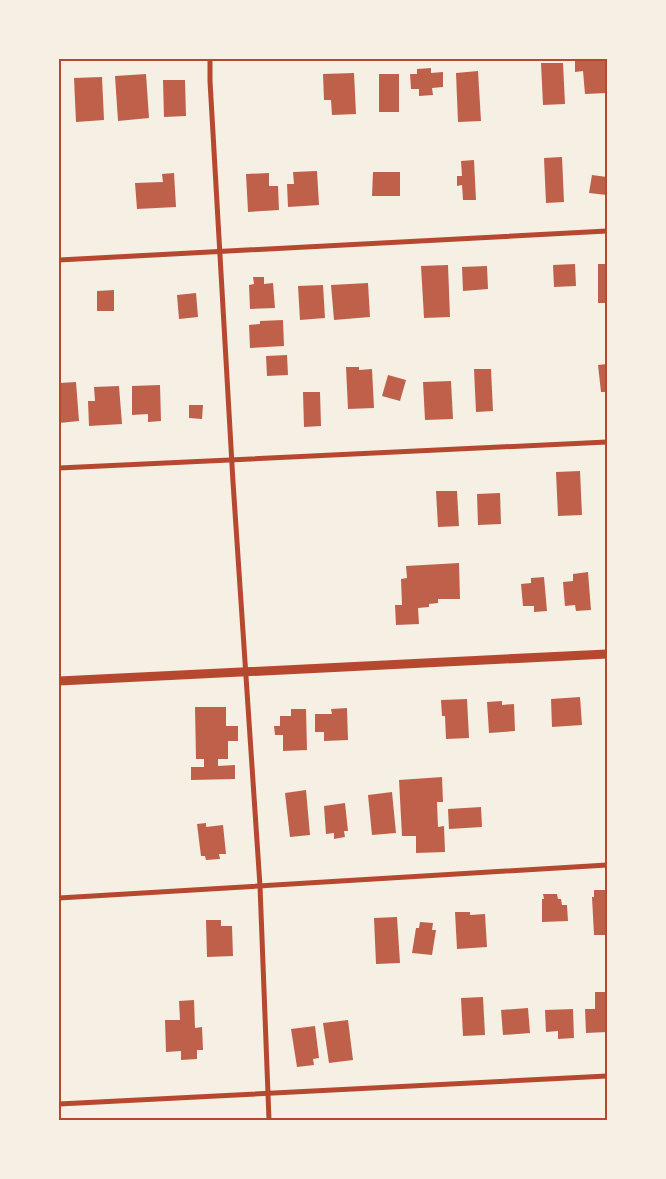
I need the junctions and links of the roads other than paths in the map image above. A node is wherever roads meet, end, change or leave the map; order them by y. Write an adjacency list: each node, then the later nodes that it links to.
1 (210, 59): 3 (street)
2 (607, 231): 3 (street)
3 (220, 251): 4 (street); 6 (street)
4 (59, 260)
5 (607, 442): 6 (street)
6 (232, 461): 7 (street); 9 (street)
7 (59, 468)
8 (607, 654): 9 (street)
9 (246, 671): 10 (street); 12 (street)
10 (59, 681)
11 (607, 865): 12 (street)
12 (260, 886): 13 (street); 15 (street)
13 (59, 898)
14 (607, 1076): 15 (street)
15 (267, 1094): 16 (street); 17 (street)
16 (59, 1104)
17 (269, 1120)

